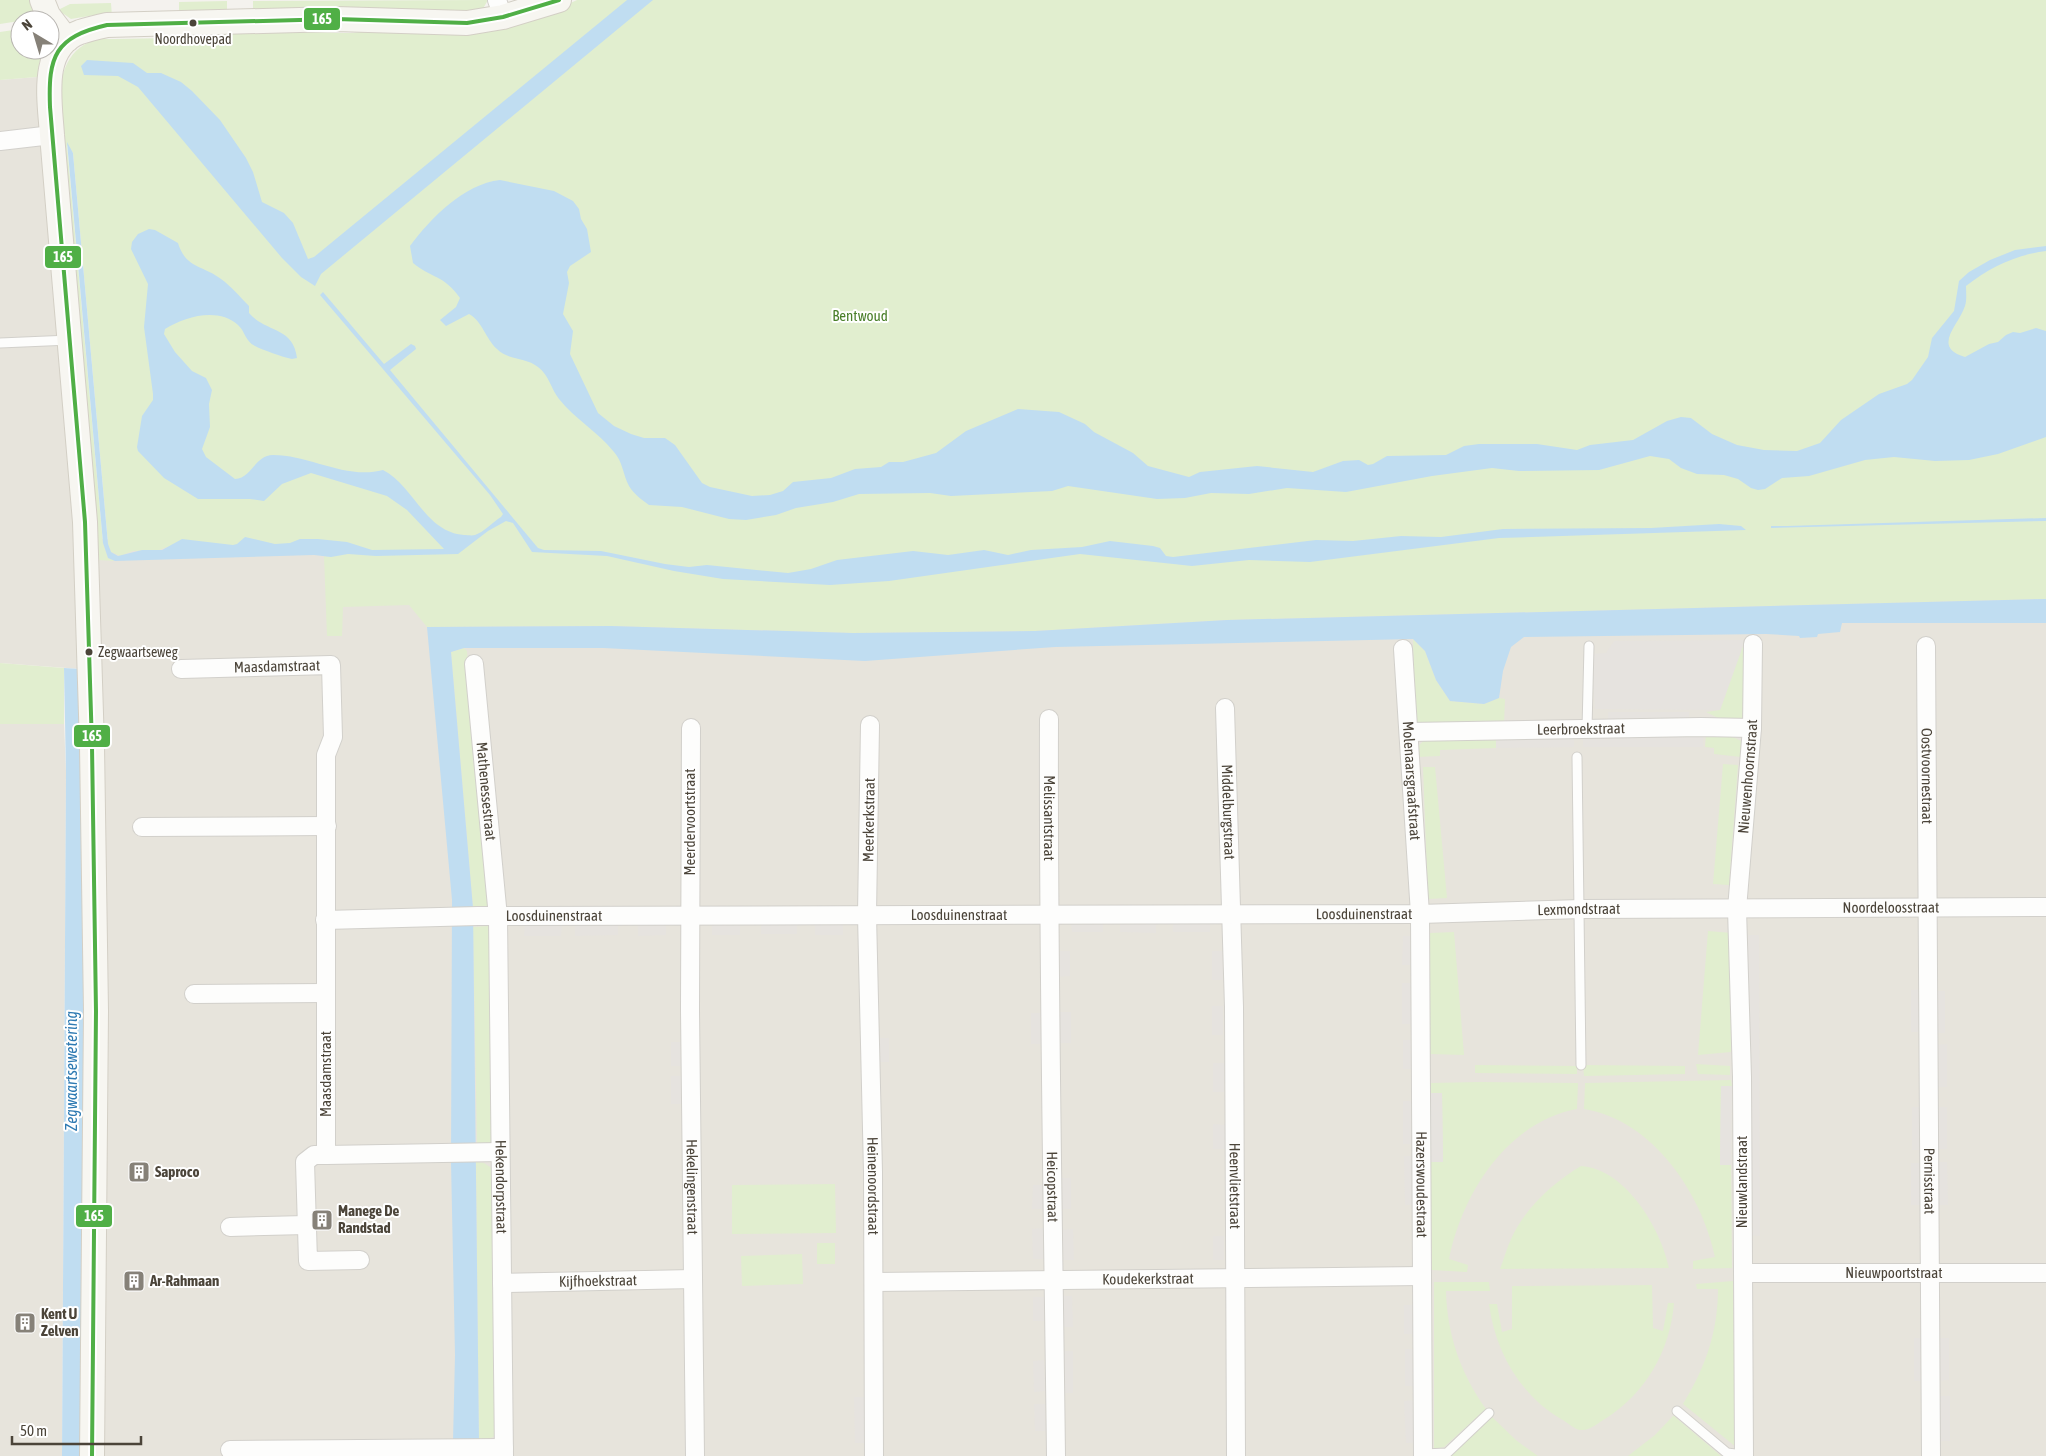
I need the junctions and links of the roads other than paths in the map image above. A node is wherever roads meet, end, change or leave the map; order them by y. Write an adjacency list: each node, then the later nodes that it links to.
1 (42, 0): 4 (main road)
2 (559, 0): 3 (main road)
3 (500, 9): 4 (main road)
4 (67, 40): 5 (main road)
5 (52, 135): 6 (street); 7 (main road)
6 (0, 141)
7 (70, 340): 8 (lane); 59 (main road)
8 (0, 343)
9 (1753, 644): 19 (street, Nieuwenhoornstraat)
10 (1589, 646): 20 (lane)
11 (1926, 646): 25 (street, Oostvoornestraat)
12 (1403, 649): 21 (street, Molenaarsgraafstraat)
13 (474, 664): 33 (street, Mathenessestraat)
14 (181, 669): 23 (street, Maasdamstraat)
15 (1225, 708): 29 (street, Middelburgstraat)
16 (1049, 719): 32 (street, Melissantstraat)
17 (870, 725): 31 (street, Meerkerkstraat)
18 (690, 728): 34 (street, Meerdervoortstraat)
19 (1752, 728): 20 (street, Leerbroekstraat); 28 (street, Nieuwenhoornstraat)
20 (1587, 729): 21 (street, Leerbroekstraat)
21 (1409, 732): 30 (street, Molenaarsgraafstraat)
22 (1578, 757): 27 (lane)
23 (327, 826): 24 (street); 35 (street, Maasdamstraat)
24 (142, 827)
25 (1927, 906): 26 (street, Noordeloosstraat); 28 (street, Noordeloosstraat); 44 (street, Pernisstraat)
26 (2046, 907)
27 (1581, 909): 28 (street, Lexmondstraat); 30 (street, Lexmondstraat); 38 (lane)
28 (1738, 909): 45 (street, Nieuwlandstraat)
29 (1231, 914): 30 (street, Loosduinenstraat); 32 (street, Loosduinenstraat); 48 (street, Heenvlietstraat)
30 (1420, 914): 47 (street, Hazerswoudestraat)
31 (867, 915): 32 (street, Loosduinenstraat); 34 (street, Loosduinenstraat); 51 (street, Heinenoordstraat)
32 (1048, 916): 50 (street, Heicopstraat)
33 (498, 917): 34 (street, Loosduinenstraat); 35 (street); 39 (street, Hekendorpstraat)
34 (689, 917): 49 (street, Hekelingenstraat)
35 (325, 920): 36 (street, Maasdamstraat)
36 (326, 993): 37 (street); 40 (street, Maasdamstraat)
37 (194, 994)
38 (1581, 1064)
39 (492, 1153): 40 (street); 52 (street, Hekendorpstraat)
40 (326, 1155): 41 (street)
41 (306, 1225): 42 (street); 43 (street)
42 (230, 1227)
43 (360, 1260)
44 (1930, 1272): 45 (street, Nieuwpoortstraat); 46 (street, Nieuwpoortstraat); 65 (street, Pernisstraat)
45 (1743, 1273): 64 (street, Nieuwlandstraat)
46 (2046, 1273)
47 (1422, 1276): 48 (street, Koudekerkstraat); 58 (street, Hazerswoudestraat)
48 (1234, 1278): 50 (street, Koudekerkstraat); 63 (street, Heenvlietstraat)
49 (694, 1279): 52 (street, Kijfhoekstraat); 60 (street, Hekelingenstraat)
50 (1054, 1280): 51 (street, Koudekerkstraat); 62 (street, Heicopstraat)
51 (874, 1282): 61 (street, Heinenoordstraat)
52 (502, 1283): 56 (street, Hekendorpstraat)
53 (1677, 1411): 64 (lane)
54 (1490, 1413): 58 (lane)
55 (230, 1450): 57 (street)
56 (498, 1450): 57 (street)
57 (365, 1452)
58 (1423, 1455)
59 (92, 1456)
60 (695, 1456)
61 (874, 1456)
62 (1056, 1456)
63 (1236, 1456)
64 (1744, 1456)
65 (1931, 1456)

